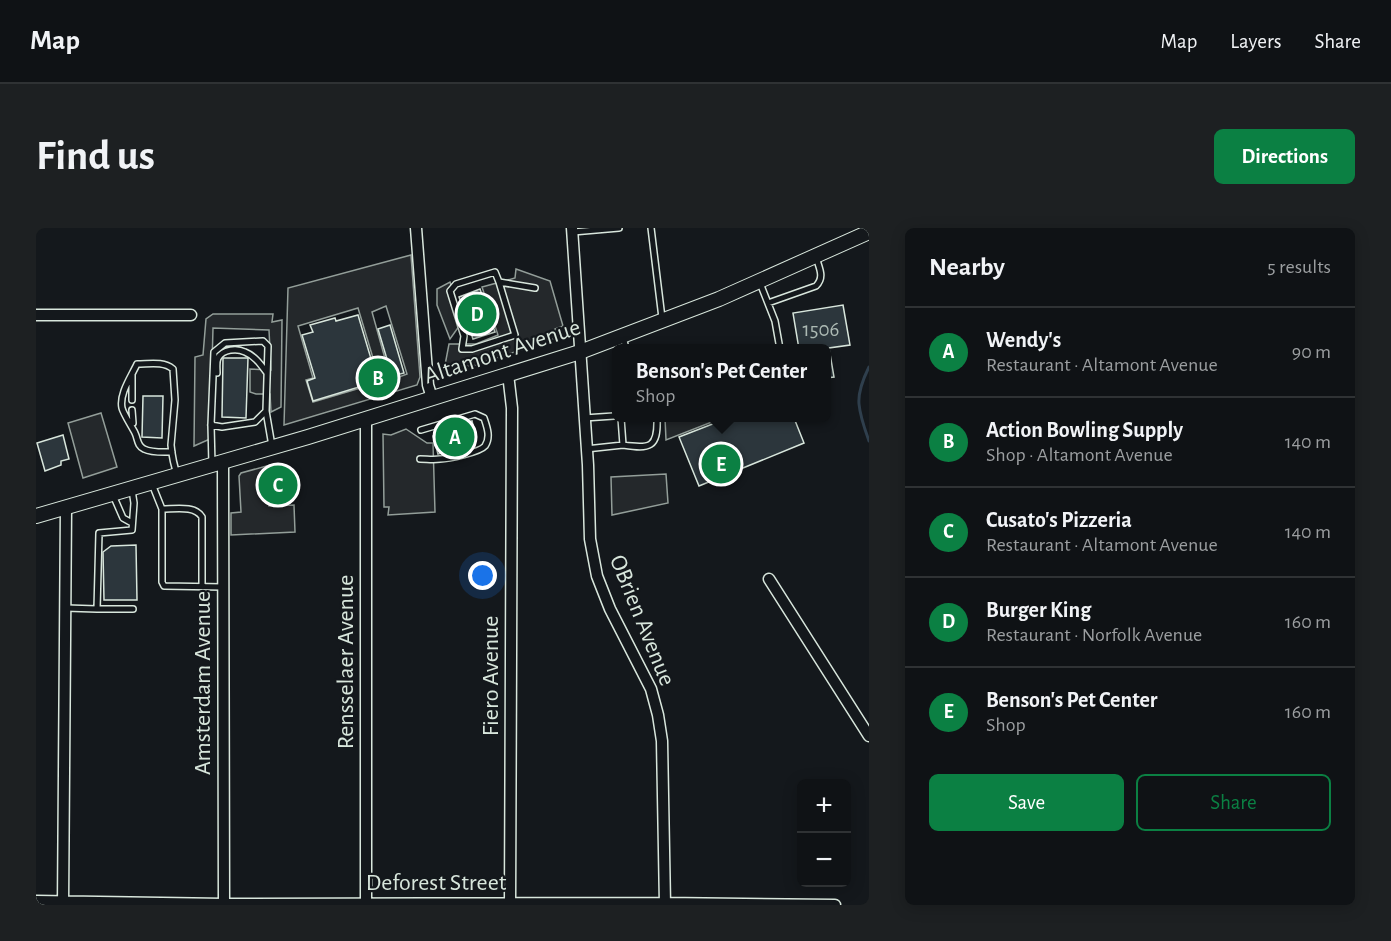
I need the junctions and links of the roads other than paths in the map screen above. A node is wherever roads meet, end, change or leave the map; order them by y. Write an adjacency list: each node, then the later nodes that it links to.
1 (416, 228): 21 (street)
2 (619, 228): 4 (lane)
3 (651, 228): 13 (lane)
4 (572, 230): 17 (street, OBrien Avenue)
5 (869, 232): 6 (main road, Altamont Avenue)
6 (816, 257): 7 (main road, Altamont Avenue); 10 (lane)
7 (760, 281): 10 (lane); 13 (main road, Altamont Avenue)
8 (499, 282): 8 (lane); 9 (lane)
9 (535, 288)
10 (768, 303): 16 (lane)
11 (36, 315): 12 (street)
12 (191, 315)
13 (663, 320): 14 (main road, Altamont Avenue)
14 (624, 342)
15 (612, 344): 17 (main road, Altamont Avenue)
16 (779, 344)
17 (579, 351): 20 (main road, Altamont Avenue); 26 (street, OBrien Avenue)
18 (267, 373): 24 (lane); 30 (lane); 30 (lane)
19 (132, 374): 22 (lane); 31 (lane); 36 (lane)
20 (508, 375): 21 (main road, Altamont Avenue); 58 (street, Fiero Avenue)
21 (432, 398): 27 (main road, Altamont Avenue)
22 (132, 400)
23 (132, 410): 31 (lane)
24 (266, 411): 30 (lane); 34 (lane)
25 (612, 416): 26 (lane)
26 (584, 418): 35 (street, OBrien Avenue)
27 (366, 419): 34 (main road, Altamont Avenue); 57 (street, Rensselaer Avenue)
28 (621, 422): 33 (lane)
29 (657, 422): 33 (lane)
30 (211, 425): 38 (lane)
31 (133, 429): 36 (lane)
32 (421, 430): 37 (lane)
33 (623, 445): 35 (lane)
34 (272, 447): 38 (main road, Altamont Avenue)
35 (586, 449): 59 (street, OBrien Avenue)
36 (172, 452): 39 (lane)
37 (420, 459)
38 (217, 463): 39 (main road, Altamont Avenue); 49 (street, Amsterdam Avenue)
39 (177, 475): 40 (main road, Altamont Avenue)
40 (152, 482): 41 (main road, Altamont Avenue); 44 (lane)
41 (132, 488): 42 (main road, Altamont Avenue); 46 (lane)
42 (112, 494): 43 (main road, Altamont Avenue); 46 (lane)
43 (66, 507): 45 (main road, Altamont Avenue); 50 (street)
44 (162, 509): 48 (lane); 48 (lane)
45 (36, 516)
46 (132, 523): 51 (lane)
47 (769, 579): 53 (street)
48 (202, 586): 49 (lane)
49 (223, 586): 56 (street, Amsterdam Avenue)
50 (65, 608): 51 (lane); 55 (street)
51 (98, 609): 52 (lane)
52 (133, 609)
53 (869, 736)
54 (36, 901): 55 (street, Deforest Street)
55 (63, 903): 56 (street, Deforest Street)
56 (224, 904): 57 (street, Deforest Street)
57 (366, 904): 58 (street, Deforest Street)
58 (510, 904): 59 (street, Deforest Street)
59 (665, 904): 60 (street, Deforest Street)
60 (829, 905)

